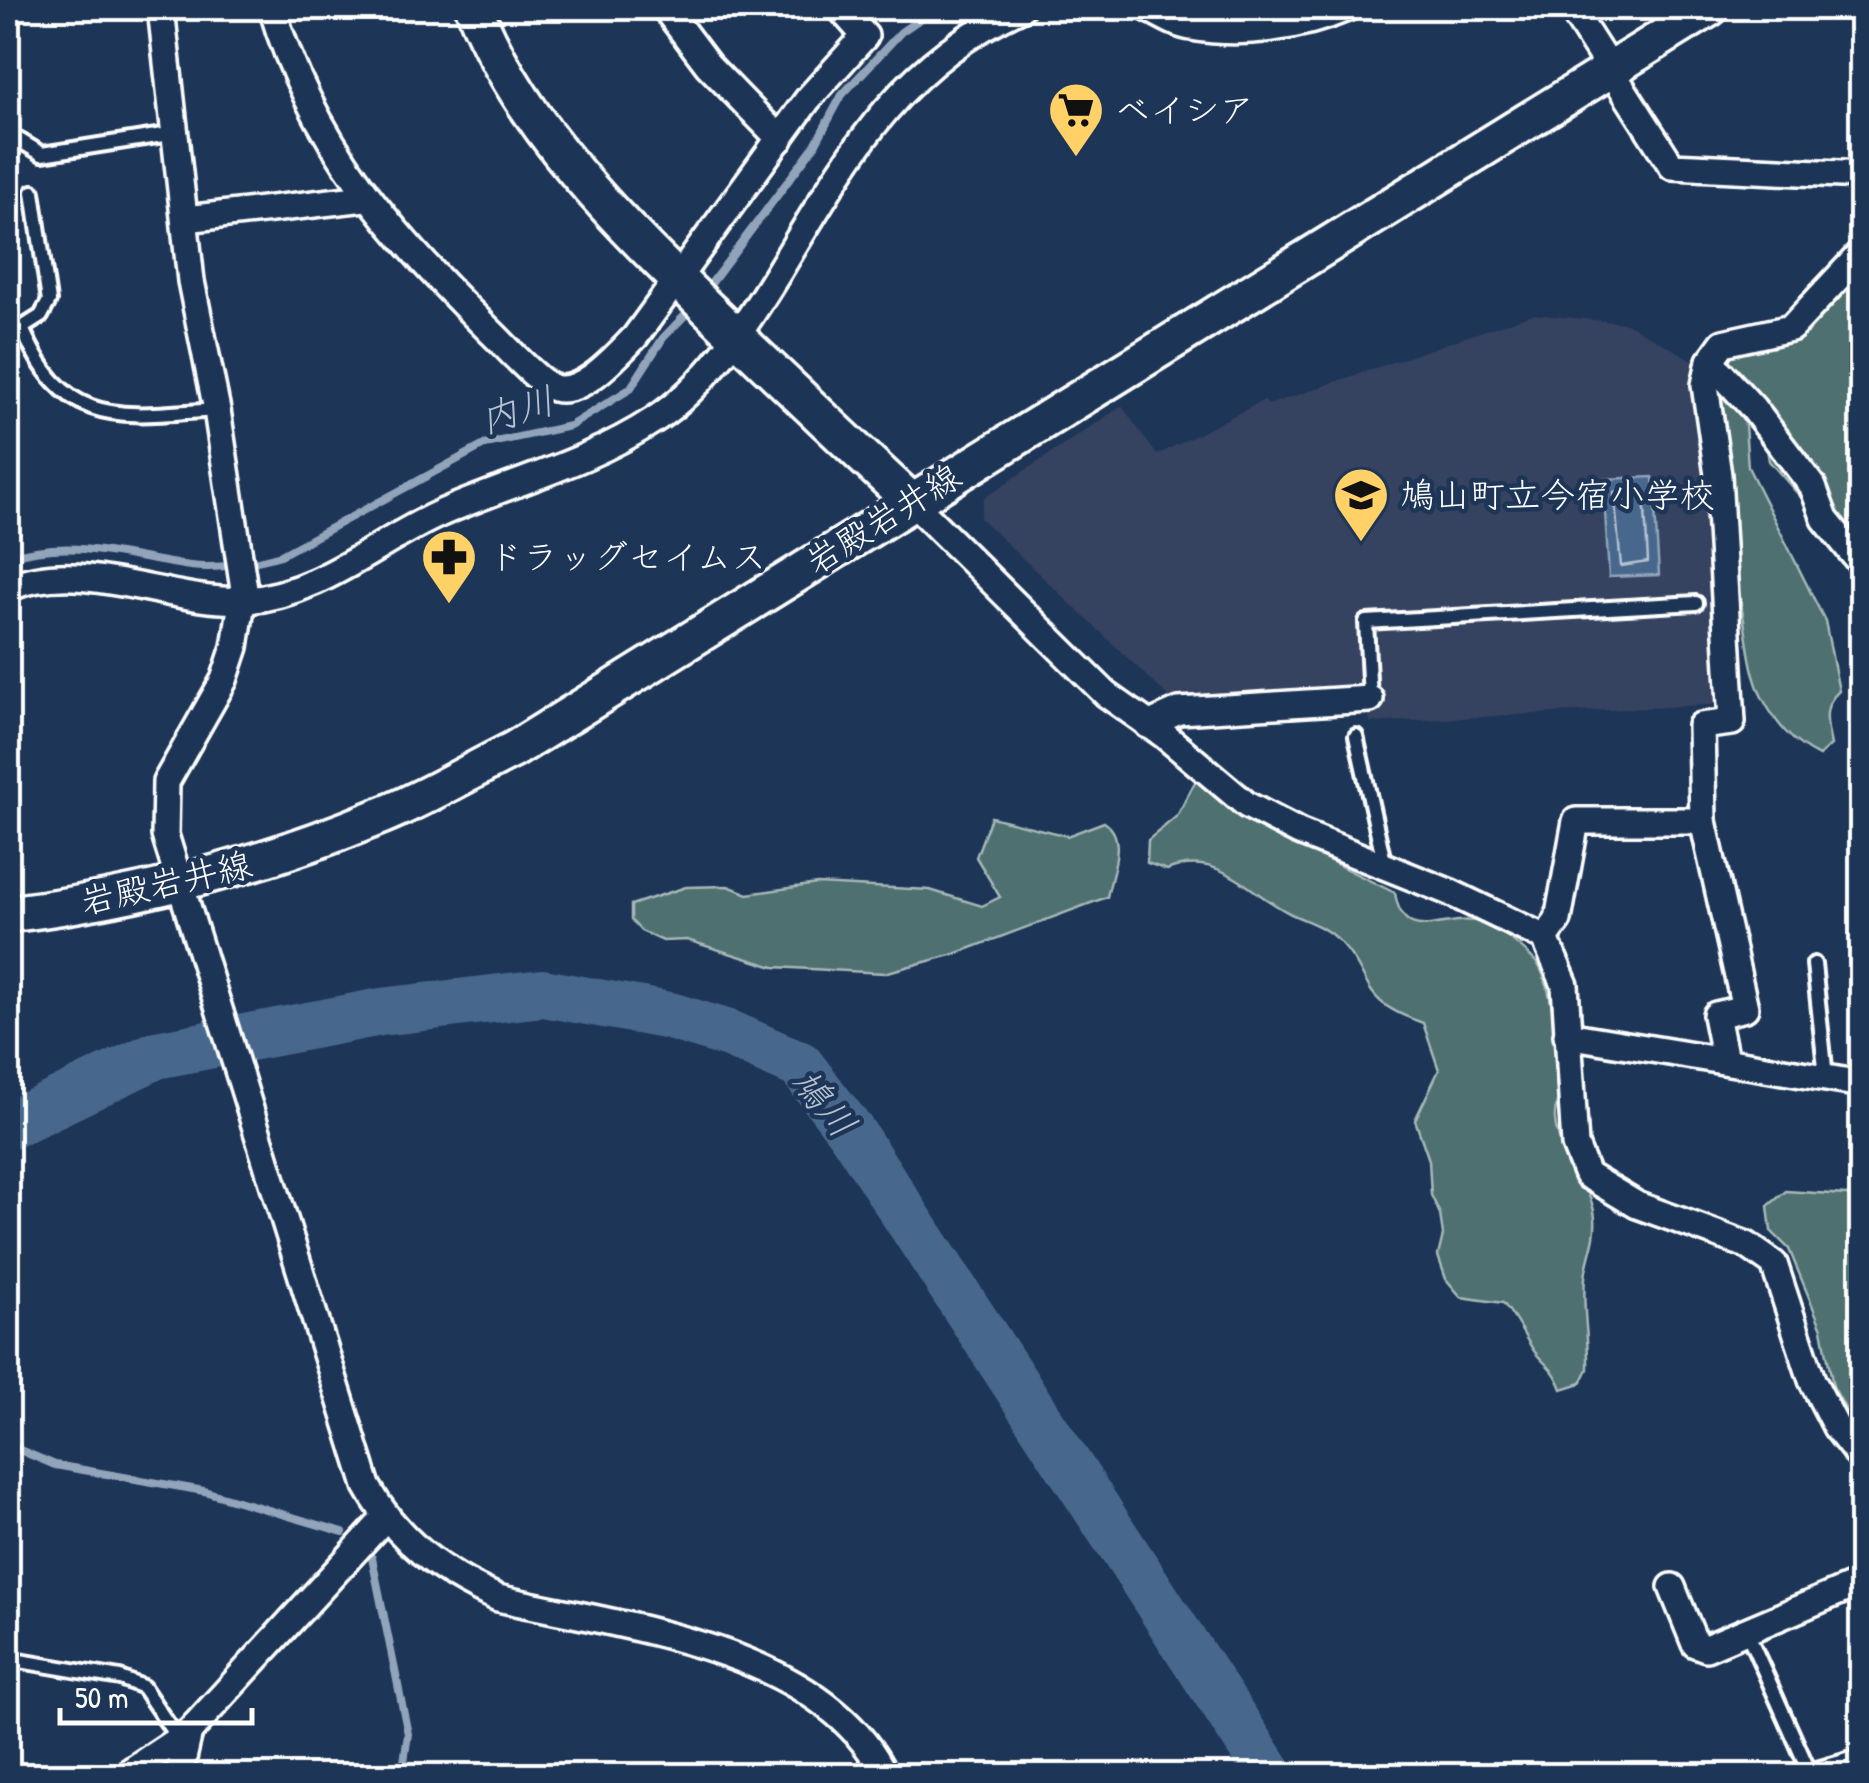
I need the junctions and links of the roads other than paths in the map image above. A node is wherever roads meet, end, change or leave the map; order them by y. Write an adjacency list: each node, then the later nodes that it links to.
1 (162, 8): 12 (street)
2 (272, 8): 17 (street)
3 (474, 8): 20 (main road)
4 (666, 8): 13 (street)
5 (840, 8): 13 (street)
6 (1021, 8): 22 (street)
7 (1147, 8): 8 (street)
8 (1348, 8)
9 (1571, 8): 11 (street)
10 (1710, 8): 11 (main road, 岩殿岩井線)
11 (1610, 68): 15 (street); 25 (main road, 岩殿岩井線)
12 (176, 134): 14 (lane); 18 (street)
13 (780, 138): 20 (street)
14 (8, 140)
15 (1862, 175)
16 (33, 192): 21 (lane)
17 (364, 198): 18 (street); 20 (street)
18 (186, 219): 24 (street)
19 (1862, 252): 23 (street)
20 (678, 279): 22 (main road)
21 (15, 330): 24 (lane)
22 (738, 337): 25 (main road); 28 (street)
23 (1710, 361): 26 (street); 33 (street)
24 (217, 410): 28 (street)
25 (912, 502): 31 (street); 35 (main road, 岩殿岩井線)
26 (1862, 565)
27 (8, 588): 28 (street)
28 (243, 595): 35 (street)
29 (1696, 603): 30 (lane)
30 (1370, 700): 31 (street)
31 (1148, 725): 34 (street)
32 (1356, 736): 34 (lane)
33 (1703, 821): 37 (street); 40 (street)
34 (1386, 869): 37 (street)
35 (180, 884): 36 (main road, 岩殿岩井線); 44 (street)
36 (8, 914)
37 (1545, 938): 39 (street)
38 (1814, 964): 41 (lane)
39 (1567, 1036): 40 (street); 43 (street)
40 (1725, 1060): 41 (street)
41 (1826, 1077): 42 (street)
42 (1862, 1084)
43 (1862, 1460)
44 (385, 1518): 49 (street); 53 (street)
45 (1862, 1582): 47 (street)
46 (1672, 1587): 47 (street)
47 (1746, 1630): 50 (lane)
48 (8, 1660): 49 (lane)
49 (184, 1735): 51 (street); 52 (street)
50 (1862, 1756)
51 (123, 1776)
52 (179, 1776)
53 (885, 1776)

